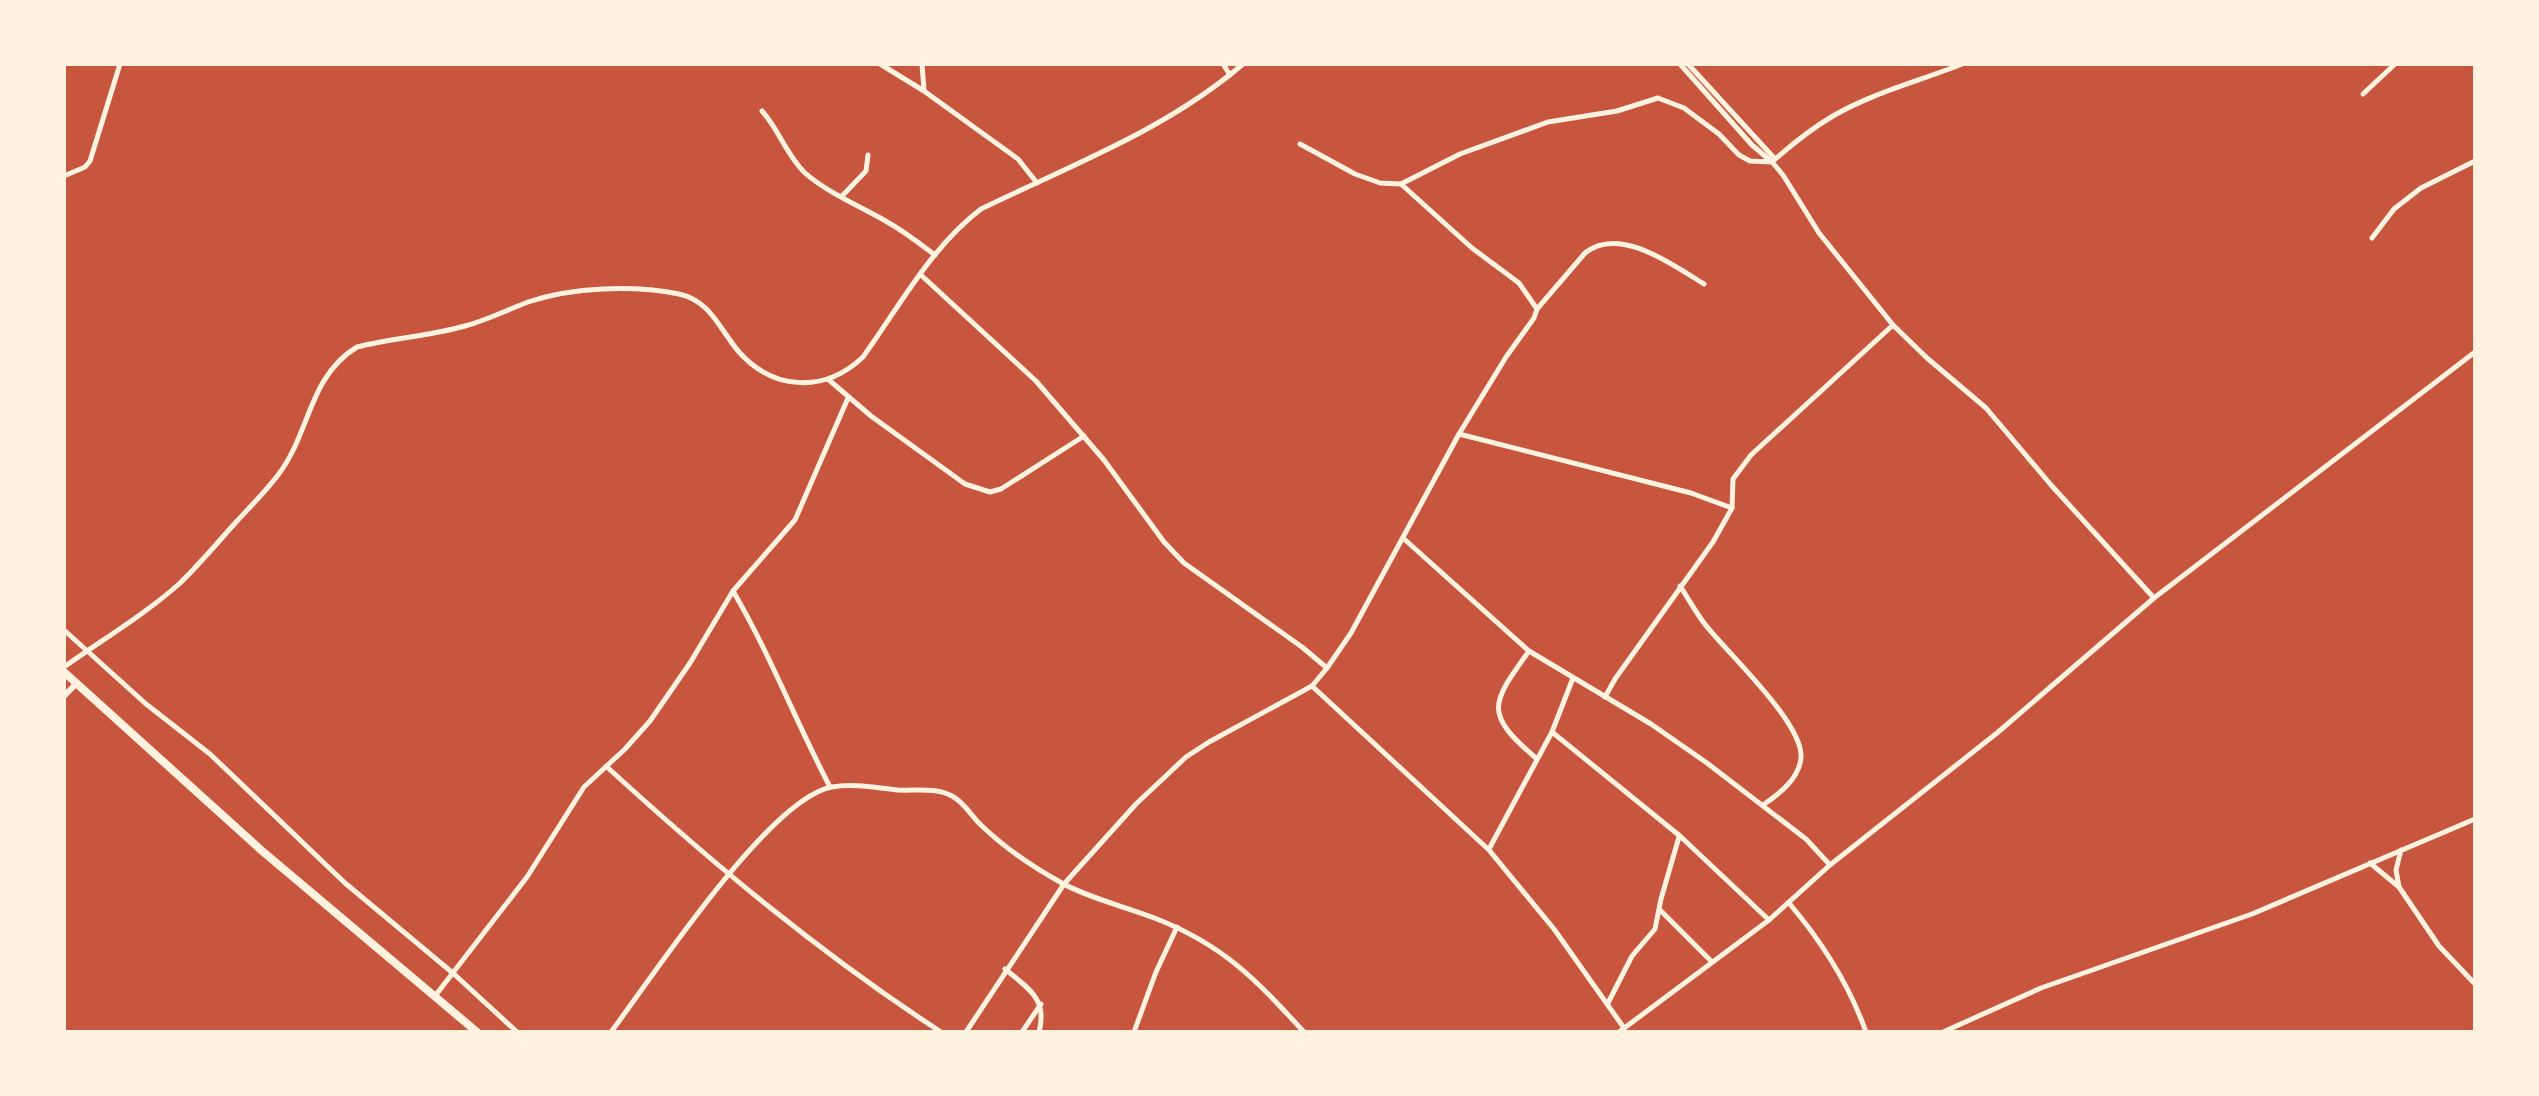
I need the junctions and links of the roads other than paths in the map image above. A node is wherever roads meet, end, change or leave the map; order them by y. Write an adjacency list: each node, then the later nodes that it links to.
1 (120, 64): 18 (street)
2 (880, 64): 11 (street)
3 (922, 64): 11 (street)
4 (1223, 64): 10 (street)
5 (1243, 64): 10 (street)
6 (1680, 64): 16 (street)
7 (1688, 64): 16 (street)
8 (1962, 64): 16 (street)
9 (2395, 64): 12 (street)
10 (1230, 75): 19 (street)
11 (924, 91): 19 (street)
12 (2363, 94)
13 (762, 111): 21 (street)
14 (1300, 144): 20 (street)
15 (868, 155): 21 (street)
16 (1774, 161): 20 (street); 27 (street)
17 (2475, 161): 22 (street)
18 (64, 176)
19 (1037, 183): 23 (street)
20 (1401, 184): 26 (street)
21 (842, 196): 23 (street)
22 (2372, 238)
23 (935, 255): 24 (street)
24 (921, 275): 29 (street); 32 (street)
25 (1704, 284): 26 (street)
26 (1537, 309): 31 (street)
27 (1893, 325): 33 (street); 37 (street)
28 (2475, 352): 37 (street)
29 (829, 380): 30 (street); 39 (street)
30 (848, 398): 32 (street); 36 (street)
31 (1459, 434): 33 (street); 34 (street)
32 (1084, 436): 41 (street)
33 (1732, 508): 35 (street)
34 (1403, 538): 40 (street); 41 (street)
35 (1680, 586): 47 (street); 52 (street)
36 (733, 591): 50 (street); 51 (street)
37 (2154, 598): 58 (street)
38 (64, 630): 39 (street)
39 (86, 651): 42 (street); 68 (street)
40 (1529, 651): 43 (street); 49 (street)
41 (1327, 668): 45 (street)
42 (64, 670): 44 (highway)
43 (1573, 678): 47 (street); 48 (street)
44 (75, 685): 46 (street); 70 (highway)
45 (1312, 686): 56 (street); 60 (street)
46 (64, 696)
47 (1605, 697): 52 (street)
48 (1552, 732): 49 (street); 54 (street)
49 (1537, 759): 56 (street)
50 (607, 767): 59 (street); 68 (street)
51 (830, 787): 59 (street); 60 (street)
52 (1763, 805): 58 (street)
53 (2475, 819): 55 (street)
54 (1680, 836): 63 (street); 64 (street)
55 (2401, 849): 57 (street); 61 (street)
56 (1489, 850): 71 (street)
57 (2370, 863): 61 (street); 84 (street)
58 (1830, 865): 62 (street)
59 (728, 876): 76 (street); 77 (street)
60 (1064, 884): 65 (street); 67 (street)
61 (2399, 887): 69 (street)
62 (1789, 903): 64 (street); 83 (street)
63 (1660, 910): 66 (street); 71 (street)
64 (1769, 920): 66 (street)
65 (1177, 927): 81 (street); 82 (street)
66 (1712, 962): 73 (street)
67 (1005, 969): 72 (street); 78 (street)
68 (454, 974): 70 (street); 75 (street)
69 (2475, 984)
70 (435, 996): 74 (highway)
71 (1608, 1003): 73 (street)
72 (1041, 1004): 79 (street); 80 (street)
73 (1621, 1030)
74 (477, 1032)
75 (517, 1032)
76 (611, 1032)
77 (941, 1032)
78 (966, 1032)
79 (1022, 1032)
80 (1039, 1032)
81 (1134, 1032)
82 (1303, 1032)
83 (1866, 1032)
84 (1943, 1032)

